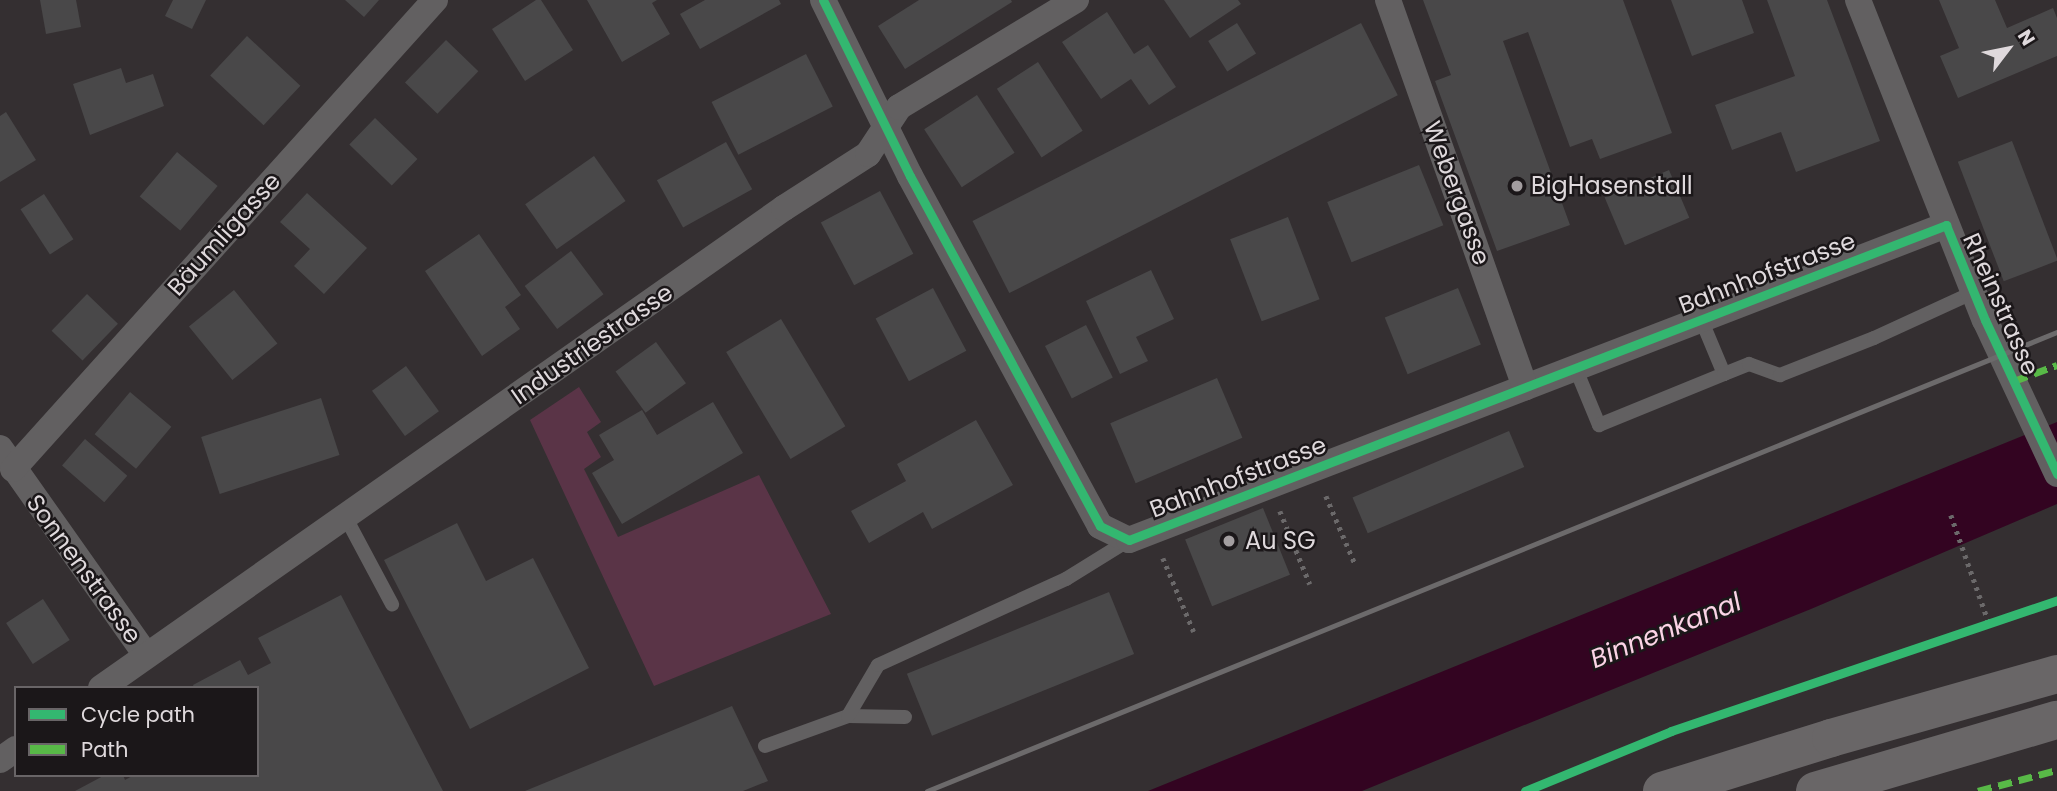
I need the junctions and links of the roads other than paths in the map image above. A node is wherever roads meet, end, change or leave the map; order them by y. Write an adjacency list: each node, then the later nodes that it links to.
1 (435, 0): 13 (street, Bäumligasse)
2 (823, 0): 6 (street, Bahnhofstrasse)
3 (1076, 0): 6 (street, Industriestrasse)
4 (1388, 0): 12 (street, Webergasse)
5 (1858, 0): 7 (street, Rheinstrasse)
6 (885, 124): 15 (street, Industriestrasse); 16 (street, Bahnhofstrasse)
7 (1946, 225): 8 (street, Rheinstrasse); 9 (street, Bahnhofstrasse)
8 (1974, 292): 11 (lane); 14 (street, Rheinstrasse)
9 (1701, 319): 10 (street, Bahnhofstrasse); 11 (lane)
10 (1575, 367): 11 (lane); 12 (street, Bahnhofstrasse)
11 (1724, 374)
12 (1525, 387): 16 (street, Bahnhofstrasse)
13 (7, 458): 18 (street, Sonnenstrasse)
14 (2057, 474)
15 (346, 518): 17 (lane); 18 (street, Industriestrasse)
16 (1129, 540): 21 (lane)
17 (392, 604)
18 (146, 656): 20 (street, Industriestrasse)
19 (2057, 674): 25 (highway)
20 (104, 686)
21 (848, 716): 22 (lane); 24 (lane)
22 (905, 718)
23 (2057, 720): 26 (highway)
24 (765, 746)
25 (1662, 791)
26 (1815, 791)

